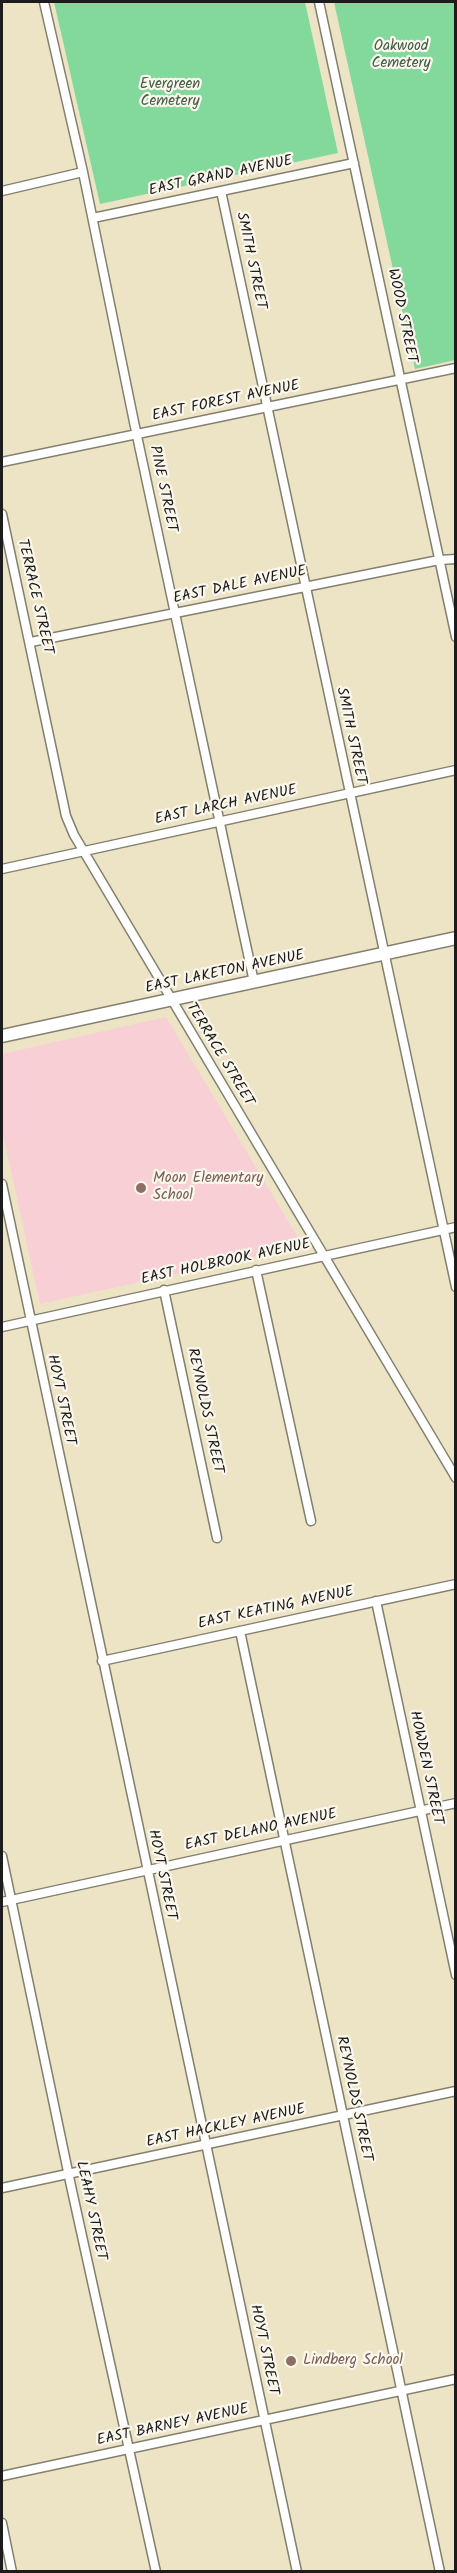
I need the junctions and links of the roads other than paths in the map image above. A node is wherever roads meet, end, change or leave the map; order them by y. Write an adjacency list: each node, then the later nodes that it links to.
1 (44, 2): 4 (street, PINE STREET)
2 (319, 2): 3 (street, WOOD STREET)
3 (354, 163): 5 (street, EAST GRAND AVENUE); 9 (street, WOOD STREET)
4 (83, 172): 6 (street); 7 (street, PINE STREET)
5 (221, 190): 7 (street, EAST GRAND AVENUE); 10 (street, SMITH STREET)
6 (2, 191)
7 (93, 218): 11 (street, PINE STREET)
8 (456, 369): 9 (street, EAST FOREST AVENUE)
9 (400, 380): 10 (street, EAST FOREST AVENUE); 15 (street, WOOD STREET)
10 (267, 408): 11 (street, EAST FOREST AVENUE); 16 (street, SMITH STREET)
11 (137, 434): 12 (street, EAST FOREST AVENUE); 17 (street, PINE STREET)
12 (2, 462)
13 (2, 514): 19 (street, TERRACE STREET)
14 (456, 559): 15 (street, EAST DALE AVENUE)
15 (439, 560): 16 (street, EAST DALE AVENUE); 18 (street, WOOD STREET)
16 (305, 587): 17 (street, EAST DALE AVENUE); 21 (street, SMITH STREET)
17 (175, 613): 19 (street, EAST DALE AVENUE); 22 (street, PINE STREET)
18 (456, 637)
19 (30, 642): 23 (street, TERRACE STREET)
20 (456, 770): 21 (street, EAST LARCH AVENUE)
21 (349, 793): 22 (street, EAST LARCH AVENUE); 26 (street, SMITH STREET)
22 (220, 821): 23 (street, EAST LARCH AVENUE); 27 (street, PINE STREET)
23 (83, 851): 24 (street, EAST LARCH AVENUE); 28 (street, TERRACE STREET)
24 (2, 869)
25 (456, 938): 26 (main road, EAST LAKETON AVENUE)
26 (384, 953): 27 (main road, EAST LAKETON AVENUE); 32 (street, SMITH STREET)
27 (254, 981): 28 (main road, EAST LAKETON AVENUE)
28 (171, 1000): 29 (main road, EAST LAKETON AVENUE); 33 (street, TERRACE STREET)
29 (2, 1036)
30 (2, 1184): 37 (street, HOYT STREET)
31 (456, 1227): 32 (street, EAST HOLBROOK AVENUE)
32 (443, 1230): 33 (street, EAST HOLBROOK AVENUE); 35 (street, SMITH STREET)
33 (322, 1256): 34 (street, EAST HOLBROOK AVENUE); 39 (street, TERRACE STREET)
34 (256, 1270): 36 (street, EAST HOLBROOK AVENUE); 40 (street)
35 (456, 1287)
36 (164, 1290): 37 (street, EAST HOLBROOK AVENUE); 41 (street, REYNOLDS STREET)
37 (30, 1321): 38 (street, EAST HOLBROOK AVENUE); 45 (street, HOYT STREET)
38 (2, 1327)
39 (456, 1478)
40 (311, 1521)
41 (217, 1538)
42 (456, 1584): 43 (street, EAST KEATING AVENUE)
43 (376, 1601): 44 (street, EAST KEATING AVENUE); 47 (street, HOWDEN STREET)
44 (240, 1631): 45 (street, EAST KEATING AVENUE); 48 (street, REYNOLDS STREET)
45 (102, 1661): 50 (street, HOYT STREET)
46 (456, 1803): 47 (street, EAST DELANO AVENUE)
47 (420, 1810): 48 (street, EAST DELANO AVENUE); 52 (street, HOWDEN STREET)
48 (284, 1840): 50 (street, EAST DELANO AVENUE); 54 (street, REYNOLDS STREET)
49 (2, 1856): 51 (street, LEAHY STREET)
50 (146, 1870): 51 (street, EAST DELANO AVENUE); 55 (street, HOYT STREET)
51 (6, 1901): 56 (street, LEAHY STREET)
52 (456, 1975)
53 (456, 2091): 54 (street, EAST HACKLEY AVENUE)
54 (342, 2116): 55 (street, EAST HACKLEY AVENUE); 59 (street, REYNOLDS STREET)
55 (205, 2145): 56 (street, EAST HACKLEY AVENUE); 60 (street, HOYT STREET)
56 (68, 2174): 57 (street, EAST HACKLEY AVENUE); 61 (street, LEAHY STREET)
57 (2, 2188)
58 (456, 2379): 59 (street, EAST BARNEY AVENUE)
59 (402, 2391): 60 (street, EAST BARNEY AVENUE); 67 (street, REYNOLDS STREET)
60 (265, 2420): 61 (street, EAST BARNEY AVENUE); 66 (street, HOYT STREET)
61 (129, 2449): 62 (street, EAST BARNEY AVENUE); 65 (street, LEAHY STREET)
62 (2, 2476)
63 (2, 2523): 64 (street)
64 (12, 2571)
65 (156, 2571)
66 (297, 2571)
67 (440, 2571)

